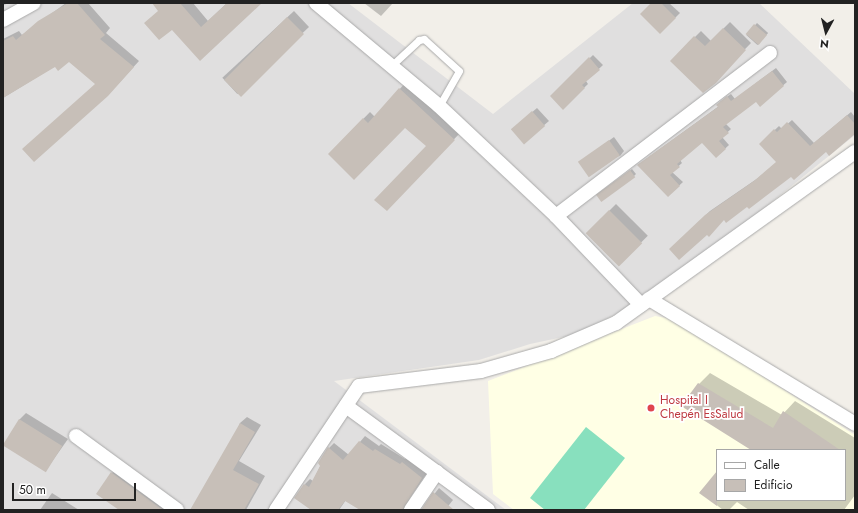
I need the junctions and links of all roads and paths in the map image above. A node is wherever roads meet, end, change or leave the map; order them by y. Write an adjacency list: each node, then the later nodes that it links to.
1 (34, 3): 3 (street)
2 (316, 3): 5 (street)
3 (3, 20)
4 (770, 53): 8 (street)
5 (391, 66): 6 (street); 6 (lane)
6 (439, 106): 8 (street)
7 (855, 152): 9 (street)
8 (556, 216): 9 (street)
9 (645, 302): 10 (street); 11 (street)
10 (346, 406): 13 (street); 15 (street)
11 (855, 424)
12 (76, 436): 14 (street)
13 (437, 472): 16 (street); 17 (street)
14 (177, 510)
15 (276, 510)
16 (411, 510)
17 (488, 510)

